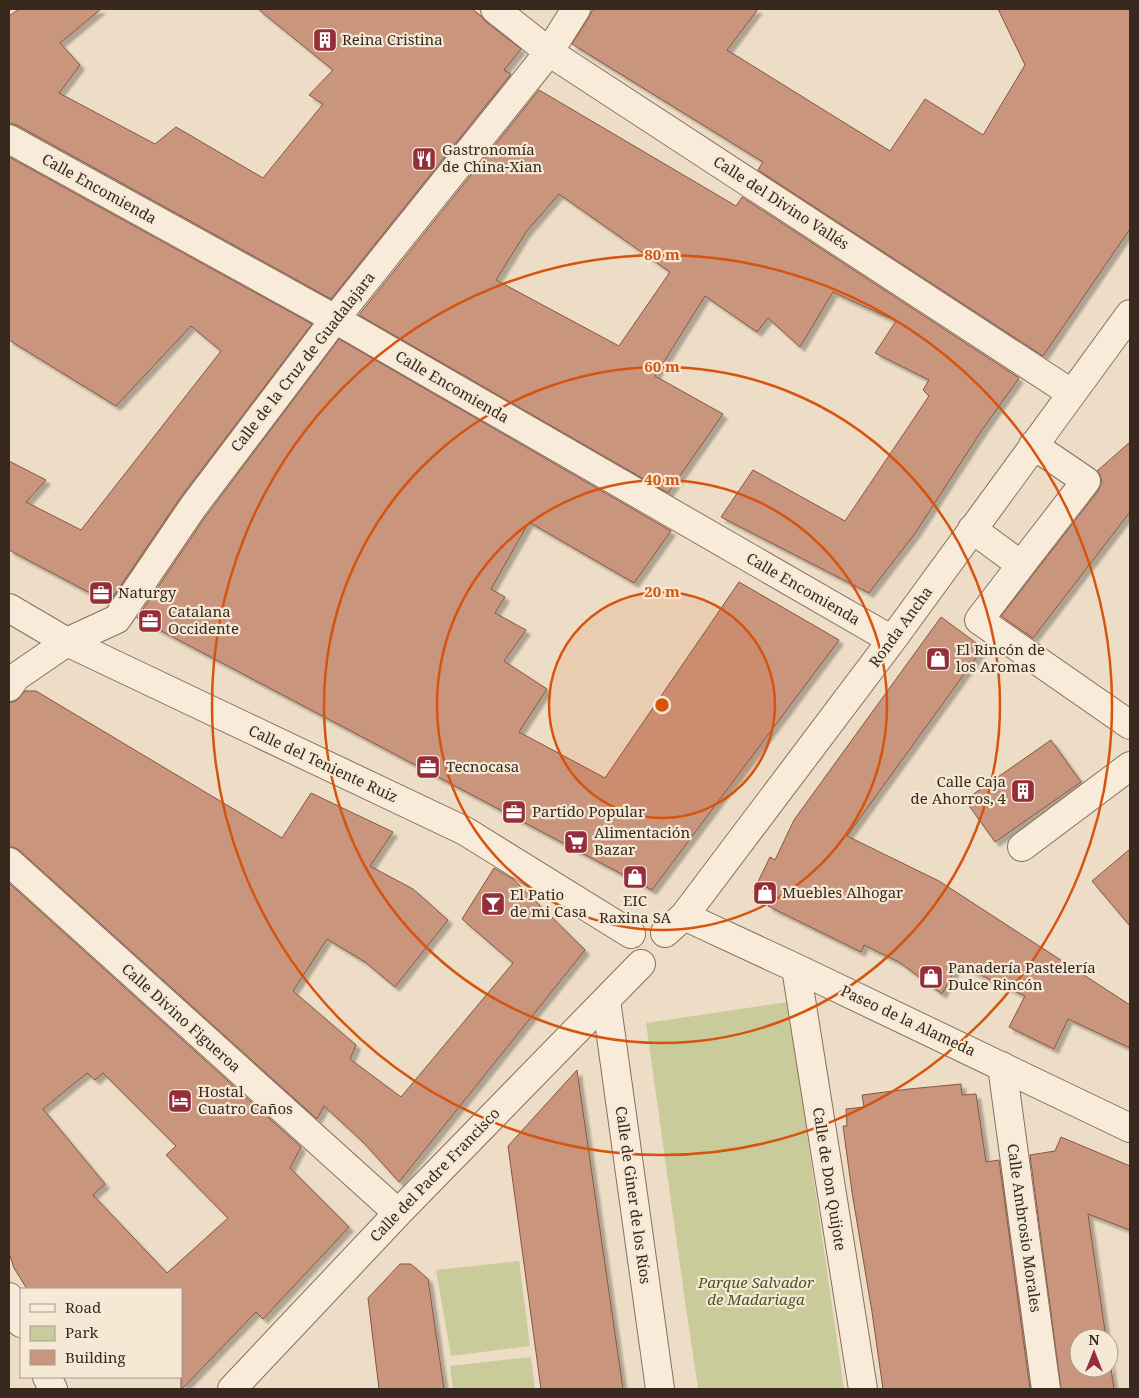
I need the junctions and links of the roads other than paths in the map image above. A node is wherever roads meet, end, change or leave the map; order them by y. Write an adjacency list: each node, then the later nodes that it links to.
1 (495, 9): 3 (street, Calle del Divino Vallés)
2 (576, 9): 3 (street, Calle de la Cruz de Guadalajara)
3 (549, 52): 6 (street, Calle de la Cruz de Guadalajara); 7 (street, Calle del Divino Vallés)
4 (9, 139): 6 (street, Calle Encomienda)
5 (1130, 314): 7 (street, Ronda Ancha)
6 (335, 319): 12 (street, Calle Encomienda); 13 (street, Calle de la Cruz de Guadalajara)
7 (1071, 393): 8 (street, Ronda Ancha)
8 (1033, 445): 9 (street, Ronda Ancha); 10 (street)
9 (972, 529): 10 (street); 12 (street, Ronda Ancha)
10 (1021, 565): 15 (street)
11 (9, 608): 13 (street, Calle del Teniente Ruiz)
12 (892, 640): 19 (street, Ronda Ancha)
13 (67, 642): 14 (street, Calle de la Cruz de Guadalajara); 20 (street, Calle del Teniente Ruiz)
14 (9, 687)
15 (1125, 714)
16 (1130, 766): 17 (street)
17 (1022, 847)
18 (9, 862): 26 (street, Calle Divino Figueroa)
19 (674, 925): 20 (street, Paseo de la Alameda); 21 (street); 22 (street, Paseo de la Alameda)
20 (631, 934): 21 (street)
21 (641, 964): 23 (street, Calle del Padre Francisco)
22 (796, 968): 24 (street, Paseo de la Alameda); 31 (street, Calle de Don Quijote)
23 (606, 1000): 26 (street, Calle del Padre Francisco); 30 (street, Calle de Giner de los Ríos)
24 (1002, 1066): 25 (street, Paseo de la Alameda); 32 (street, Calle Ambrosio Morales)
25 (1130, 1128)
26 (398, 1213): 29 (street, Calle del Padre Francisco)
27 (9, 1296): 28 (street)
28 (20, 1321)
29 (232, 1389)
30 (660, 1389)
31 (863, 1389)
32 (1046, 1389)

